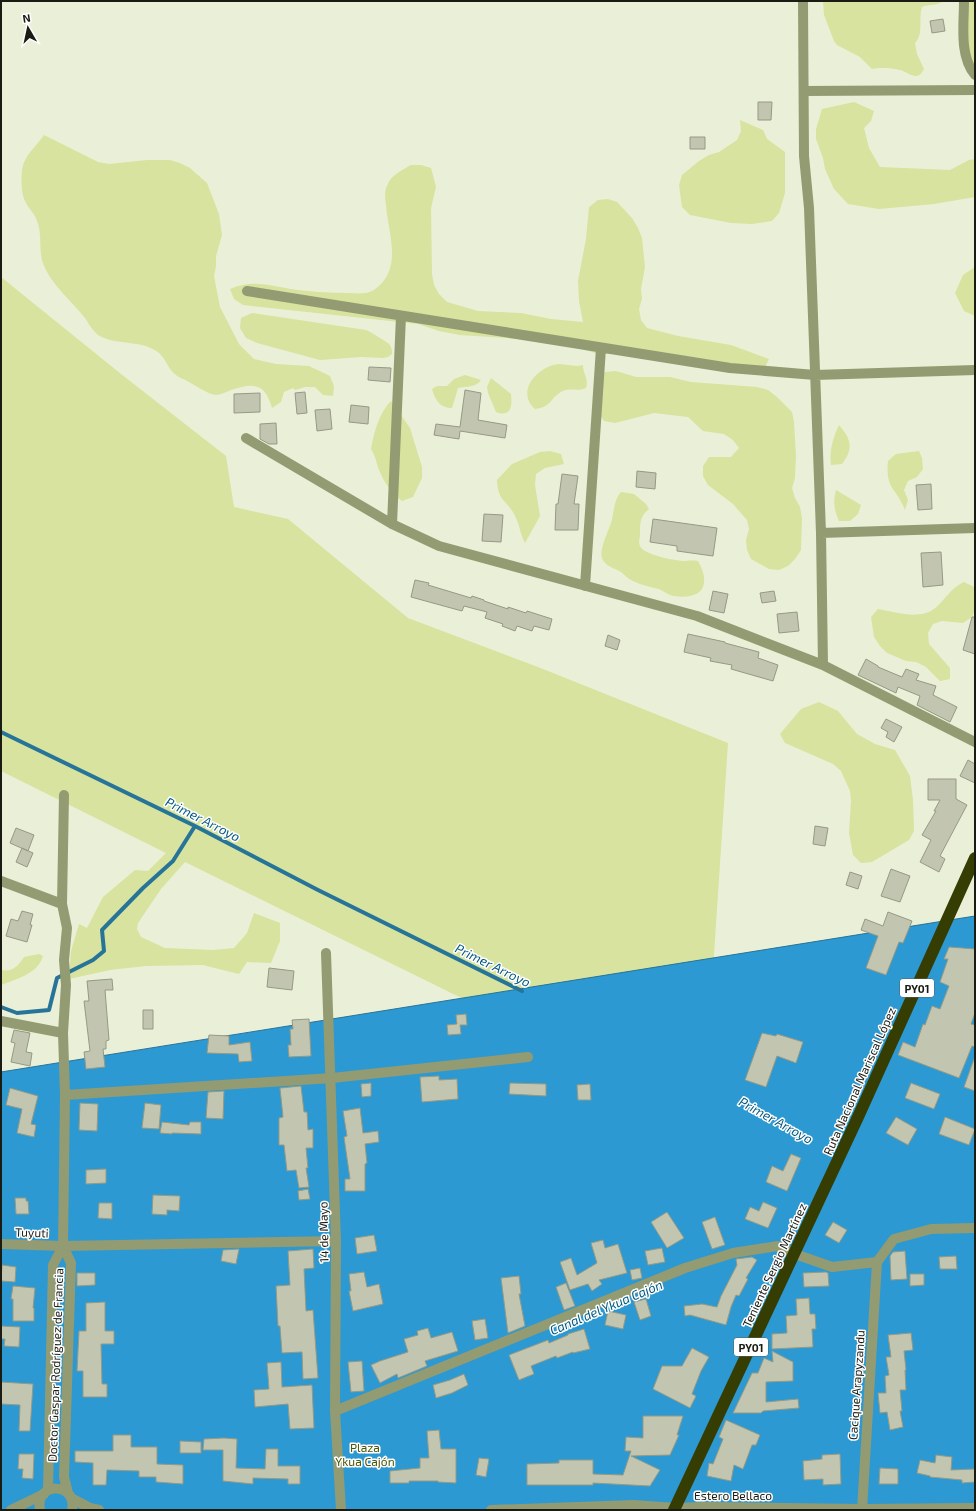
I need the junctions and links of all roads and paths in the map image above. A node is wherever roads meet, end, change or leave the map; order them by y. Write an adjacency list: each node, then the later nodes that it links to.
1 (803, 1): 5 (street)
2 (964, 1): 3 (street)
3 (975, 75)
4 (975, 90): 5 (street)
5 (804, 91): 10 (street)
6 (247, 291): 7 (street)
7 (401, 316): 8 (street); 12 (street)
8 (601, 348): 10 (street); 15 (street)
9 (975, 370): 10 (street)
10 (815, 375): 14 (street)
11 (246, 438): 12 (street)
12 (392, 524): 15 (street)
13 (975, 528): 14 (street)
14 (821, 533): 16 (street)
15 (585, 586): 16 (street)
16 (823, 665): 17 (street)
17 (975, 742)
18 (64, 795): 21 (street)
19 (975, 858): 28 (highway, Ruta Nacional Mariscal López / PY01)
20 (1, 881): 21 (street)
21 (62, 904): 24 (street)
22 (326, 953): 26 (street, 14 de Mayo)
23 (1, 1021): 24 (street)
24 (63, 1033): 27 (street)
25 (528, 1057): 26 (street)
26 (332, 1078): 27 (street); 30 (street, 14 de Mayo)
27 (65, 1095): 32 (street)
28 (827, 1184): 33 (highway, Teniente Sergio Martínez / PY01)
29 (975, 1228): 34 (street)
30 (336, 1241): 32 (street, Tuyuti); 35 (street, 14 de Mayo)
31 (1, 1244): 32 (street, Tuyuti)
32 (63, 1246): 36 (street, Doctor Gaspar Rodríguez de Francia); 37 (street, Doctor Gaspar Rodríguez de Francia)
33 (795, 1254): 34 (street); 35 (street); 40 (highway, Teniente Sergio Martínez / PY01)
34 (877, 1262): 41 (street, Cacique Arapyzandu)
35 (336, 1411): 45 (street, 14 de Mayo)
36 (46, 1492): 37 (street); 42 (street); 43 (street, Doctor Gaspar Rodríguez de Francia)
37 (70, 1496): 39 (street); 44 (street, Doctor Gaspar Rodríguez de Francia)
38 (975, 1508): 41 (street, Estero Bellaco)
39 (91, 1509)
40 (675, 1509): 41 (street, Estero Bellaco); 46 (street, Estero Bellaco)
41 (862, 1509)
42 (11, 1510)
43 (40, 1510)
44 (72, 1510)
45 (342, 1510)
46 (491, 1510)

